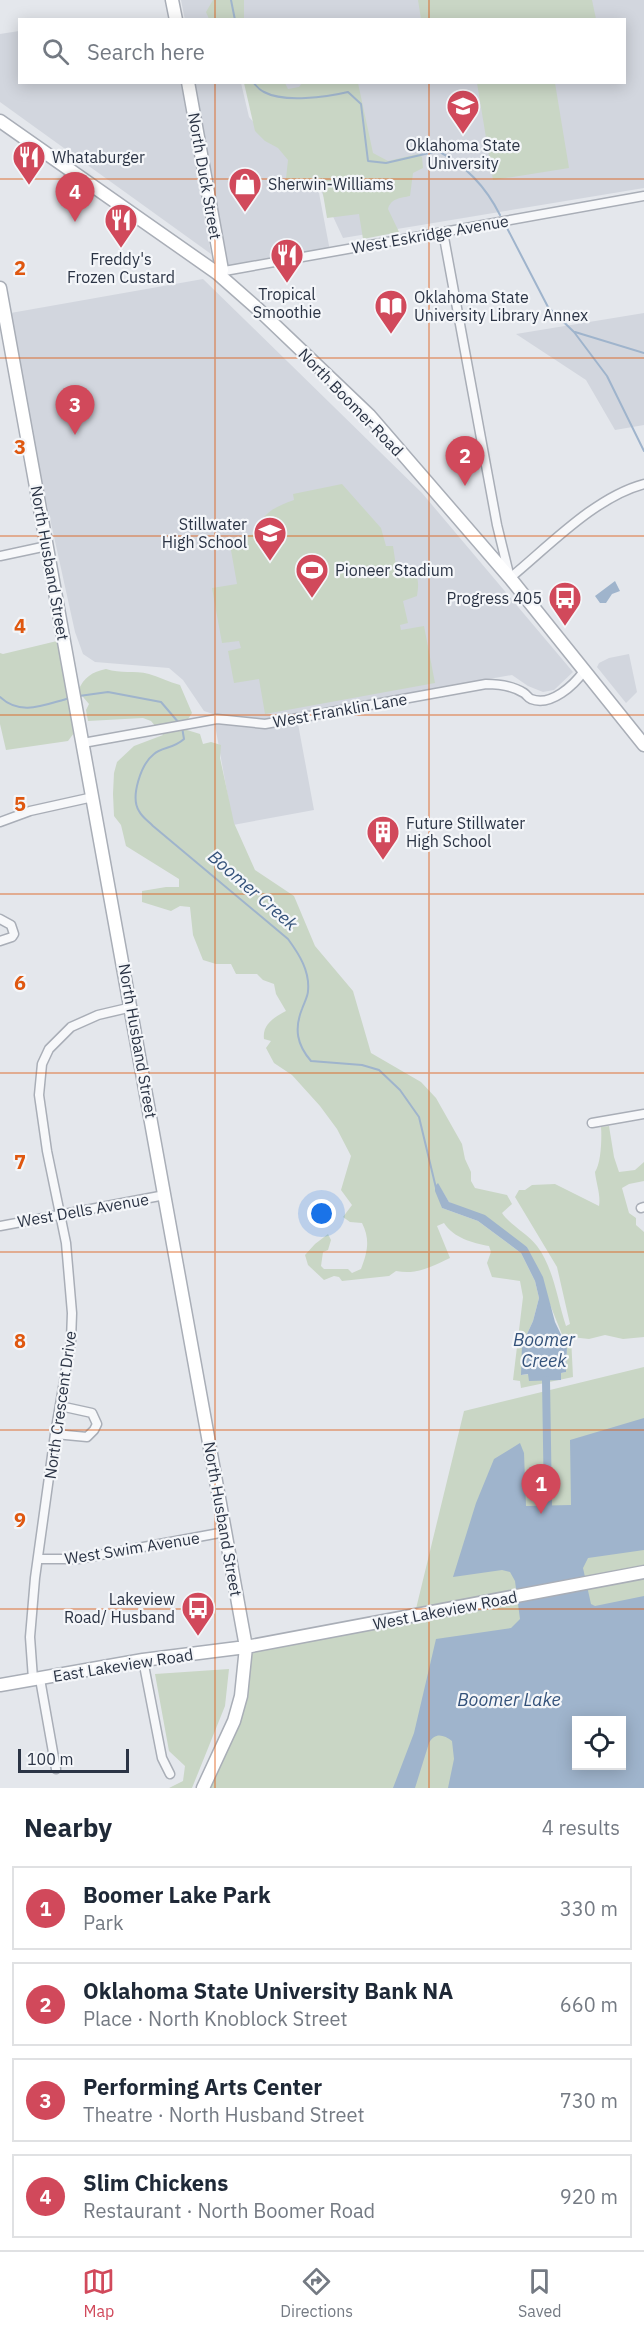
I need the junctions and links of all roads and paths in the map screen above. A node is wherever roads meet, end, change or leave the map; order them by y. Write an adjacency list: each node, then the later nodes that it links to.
1 (172, 0): 2 (main road)
2 (176, 18)
3 (188, 84): 7 (main road, North Duck Street)
4 (0, 121): 7 (main road, North Boomer Road)
5 (644, 196): 6 (street, West Eskridge Avenue)
6 (443, 232): 7 (street, West Eskridge Avenue); 12 (street)
7 (219, 272): 12 (main road, North Boomer Road)
8 (0, 288): 10 (main road, North Husband Street)
9 (644, 484): 12 (street)
10 (47, 546): 11 (street); 14 (main road, North Husband Street)
11 (0, 555)
12 (510, 578): 13 (main road, North Boomer Road)
13 (584, 671): 14 (street, West Franklin Lane); 15 (main road, North Boomer Road)
14 (83, 743): 16 (main road, North Husband Street)
15 (644, 745)
16 (93, 797): 17 (street); 20 (main road, North Husband Street)
17 (0, 822)
18 (0, 919): 19 (street)
19 (0, 941)
20 (132, 1007): 23 (main road, North Husband Street); 24 (street, North Crescent Drive)
21 (644, 1114): 22 (street)
22 (592, 1123)
23 (165, 1195): 24 (street, West Dells Avenue); 28 (main road, North Husband Street)
24 (61, 1214): 25 (street, West Dells Avenue); 26 (street, North Crescent Drive)
25 (0, 1226)
26 (60, 1406): 27 (street, North Crescent Drive); 27 (street)
27 (55, 1434): 29 (street, North Crescent Drive)
28 (225, 1532): 29 (street, West Swim Avenue); 31 (main road, North Husband Street)
29 (39, 1559): 33 (street, North Crescent Drive)
30 (644, 1572): 31 (main road, West Lakeview Road)
31 (246, 1647): 32 (main road, East Lakeview Road); 37 (main road, North Husband Street)
32 (143, 1660): 33 (main road, East Lakeview Road); 36 (street)
33 (36, 1679): 34 (main road, East Lakeview Road); 35 (street, North Crescent Drive)
34 (0, 1685)
35 (56, 1769)
36 (170, 1774)
37 (202, 1788)

